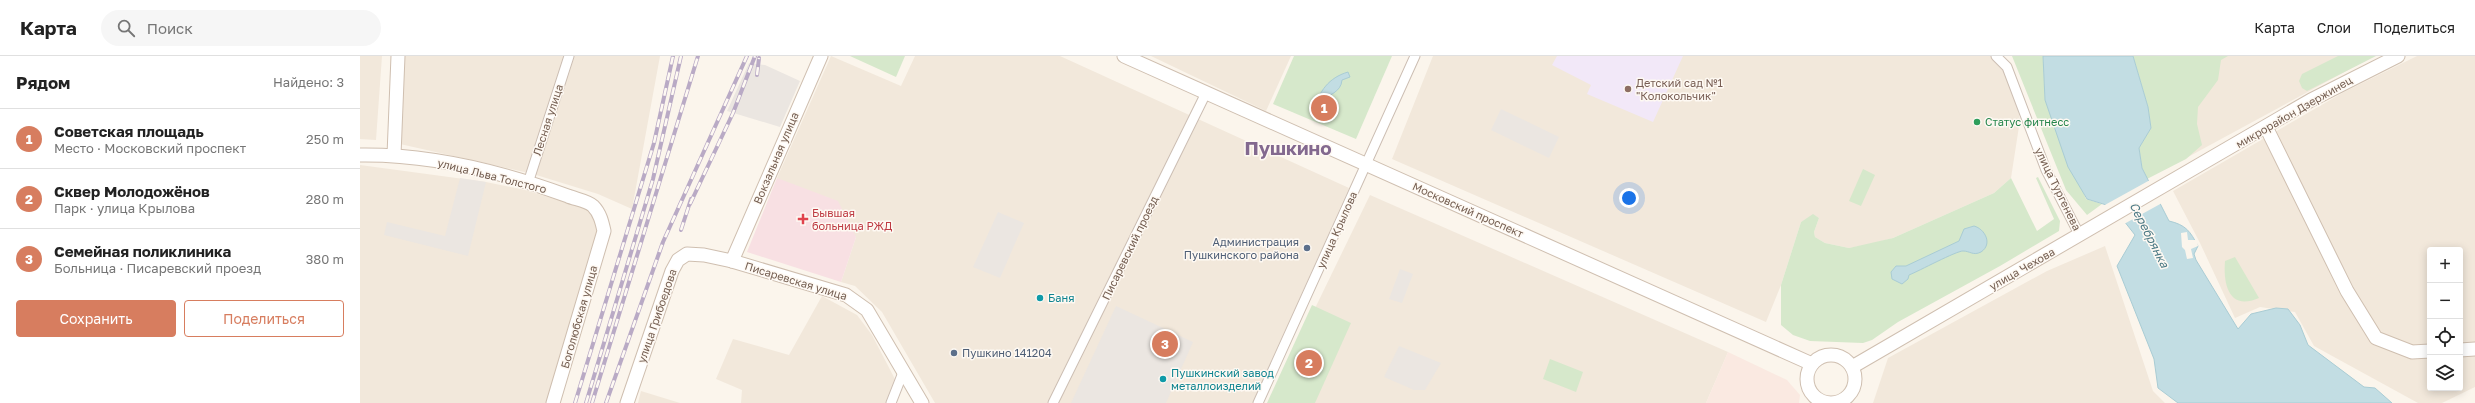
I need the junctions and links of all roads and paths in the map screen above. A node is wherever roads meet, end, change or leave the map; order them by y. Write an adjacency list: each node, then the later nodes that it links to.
1 (398, 56): 11 (street)
2 (569, 56): 14 (street, Лесная улица)
3 (820, 56): 17 (street, Вокзальная улица)
4 (1124, 56): 8 (street, Московский проспект)
5 (1416, 56): 12 (street, улица Крылова)
6 (1998, 56): 16 (street, улица Тургенева)
7 (2398, 56): 9 (street, микрорайон Дзержинец)
8 (1206, 93): 12 (street, Московский проспект); 30 (street, Писаревский проезд)
9 (2266, 127): 13 (street, микрорайон Дзержинец); 20 (street)
10 (360, 155): 11 (street, улица Льва Толстого)
11 (394, 155): 14 (street, улица Льва Толстого)
12 (1367, 165): 21 (street, Московский проспект); 31 (street, улица Крылова)
13 (2193, 171): 16 (street, улица Чехова)
14 (528, 183): 15 (street, улица Льва Толстого)
15 (604, 231): 26 (street, Боголюбская улица)
16 (2080, 236): 22 (street, улица Чехова)
17 (732, 261): 23 (street, Писаревская улица); 27 (street, улица Грибоедова)
18 (2475, 349): 19 (street)
19 (2463, 350)
20 (2427, 351)
21 (1812, 364): 22 (street); 24 (street)
22 (1852, 367): 25 (street)
23 (904, 370): 28 (street); 29 (street, Писаревская улица)
24 (1813, 400): 25 (street)
25 (1843, 402)
26 (553, 403)
27 (627, 403)
28 (892, 403)
29 (922, 403)
30 (1053, 403)
31 (1258, 403)

